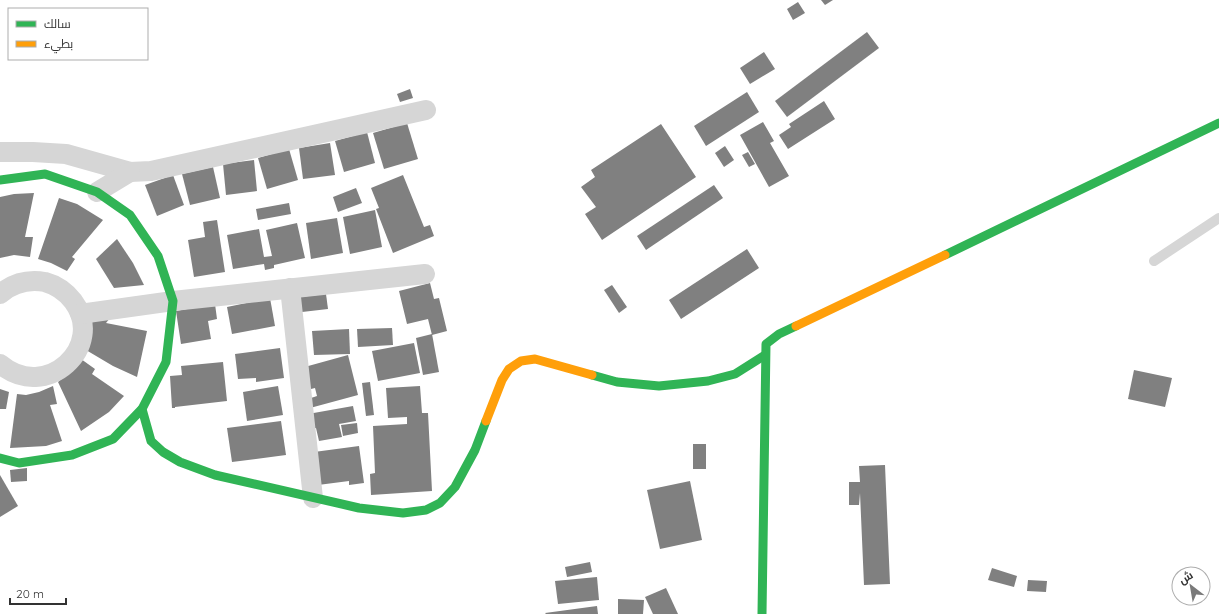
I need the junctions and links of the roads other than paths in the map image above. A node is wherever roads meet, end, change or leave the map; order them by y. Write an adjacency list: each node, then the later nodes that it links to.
1 (426, 110): 4 (street)
2 (1219, 123): 14 (street)
3 (0, 152): 4 (street)
4 (130, 172): 6 (street)
5 (0, 180): 6 (street)
6 (97, 192): 12 (street)
7 (1219, 218): 8 (lane)
8 (1154, 261)
9 (425, 274): 10 (street)
10 (290, 288): 12 (street); 18 (street)
11 (0, 294): 13 (street)
12 (173, 301): 13 (street); 16 (street)
13 (80, 314): 15 (street)
14 (765, 355): 18 (street); 19 (street)
15 (0, 364)
16 (142, 409): 17 (street); 18 (street)
17 (0, 458)
18 (313, 498)
19 (762, 614)

